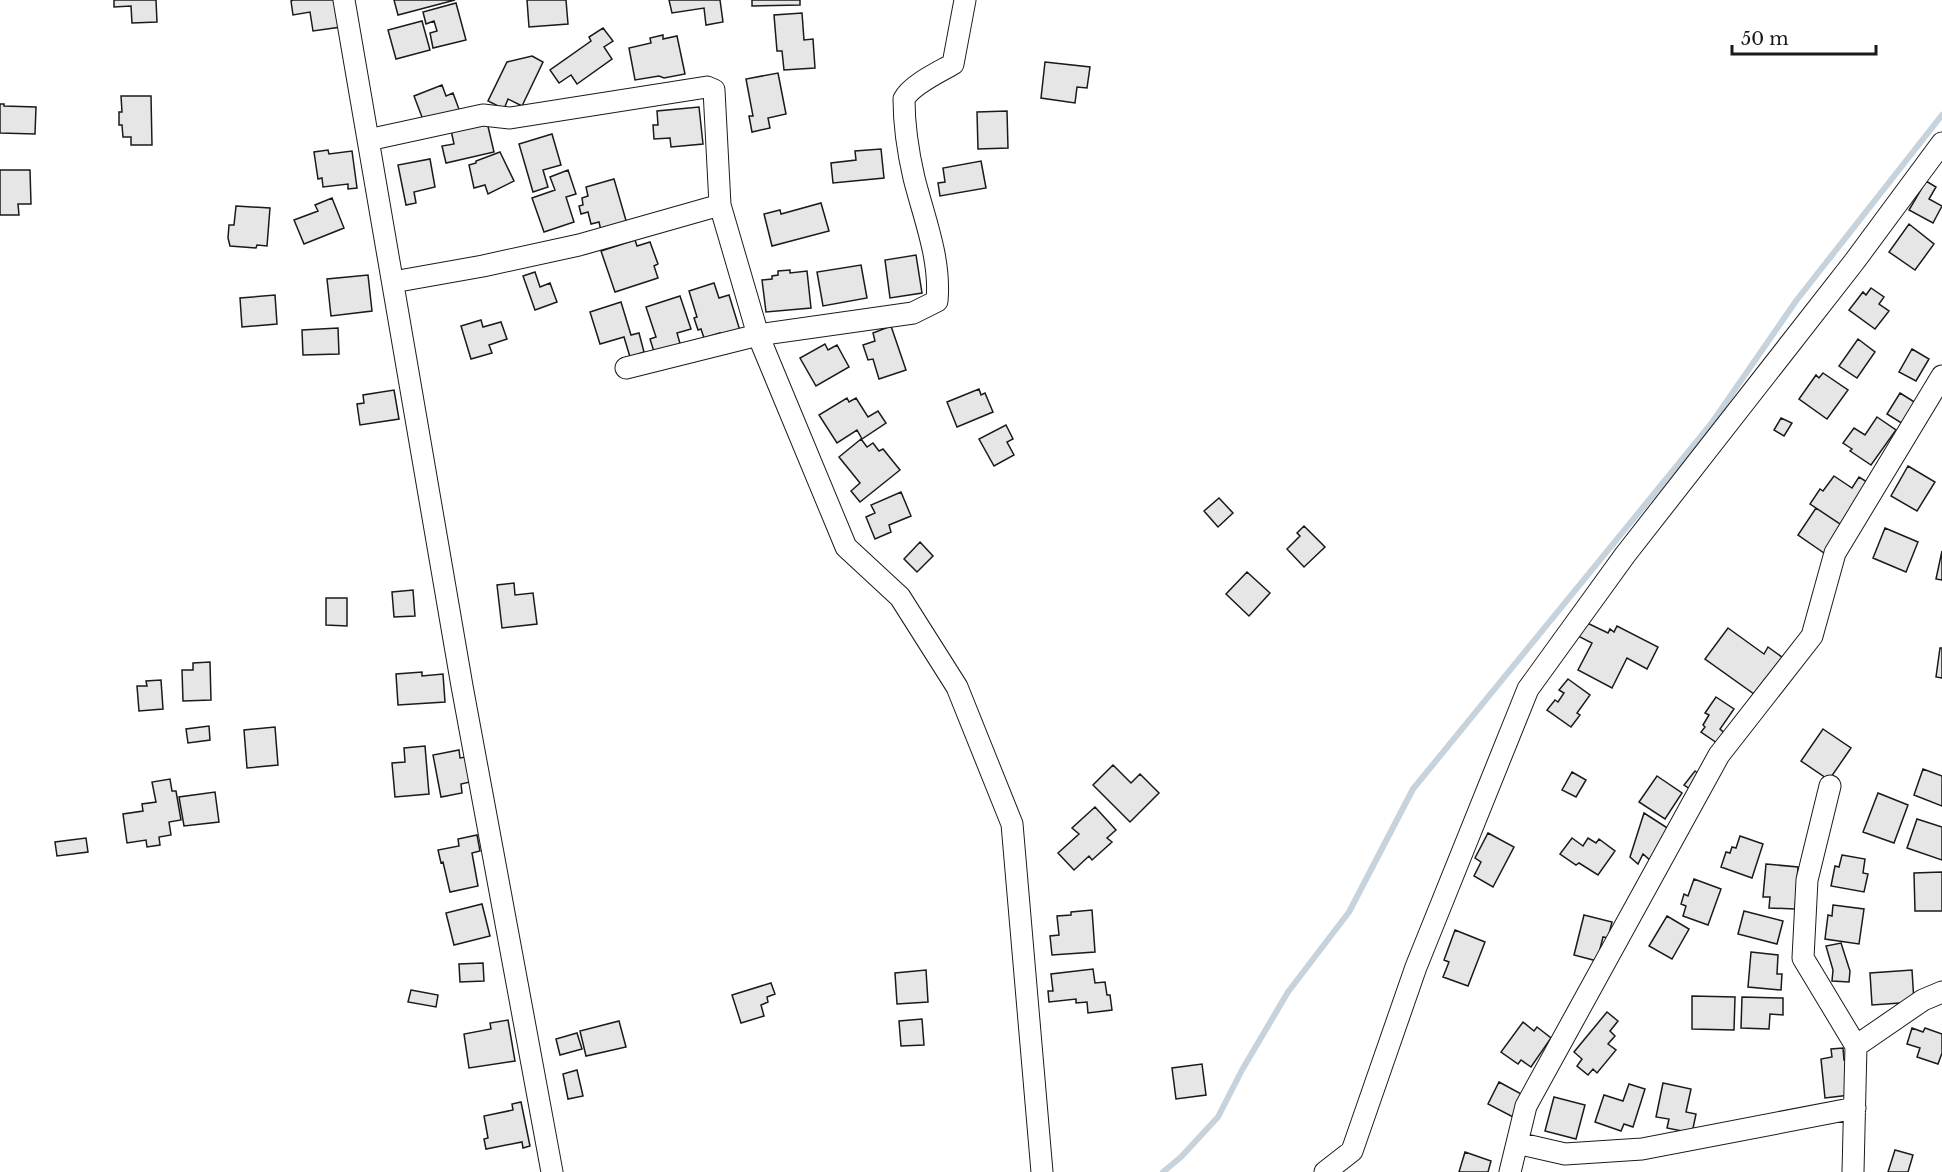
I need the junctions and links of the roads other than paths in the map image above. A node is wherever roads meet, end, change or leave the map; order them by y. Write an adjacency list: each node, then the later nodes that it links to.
1 (345, 0): 3 (street)
2 (965, 0): 7 (street)
3 (368, 140): 5 (street); 6 (street)
4 (1942, 143): 17 (street)
5 (720, 205): 6 (street); 7 (street)
6 (393, 282): 15 (street)
7 (759, 335): 8 (street); 16 (street)
8 (626, 368)
9 (1942, 376): 14 (street)
10 (1830, 786): 12 (street)
11 (1942, 992): 12 (street)
12 (1856, 1046): 13 (street)
13 (1855, 1108): 14 (street); 19 (street)
14 (1517, 1143): 18 (street)
15 (552, 1172)
16 (1042, 1172)
17 (1325, 1172)
18 (1510, 1172)
19 (1853, 1172)

